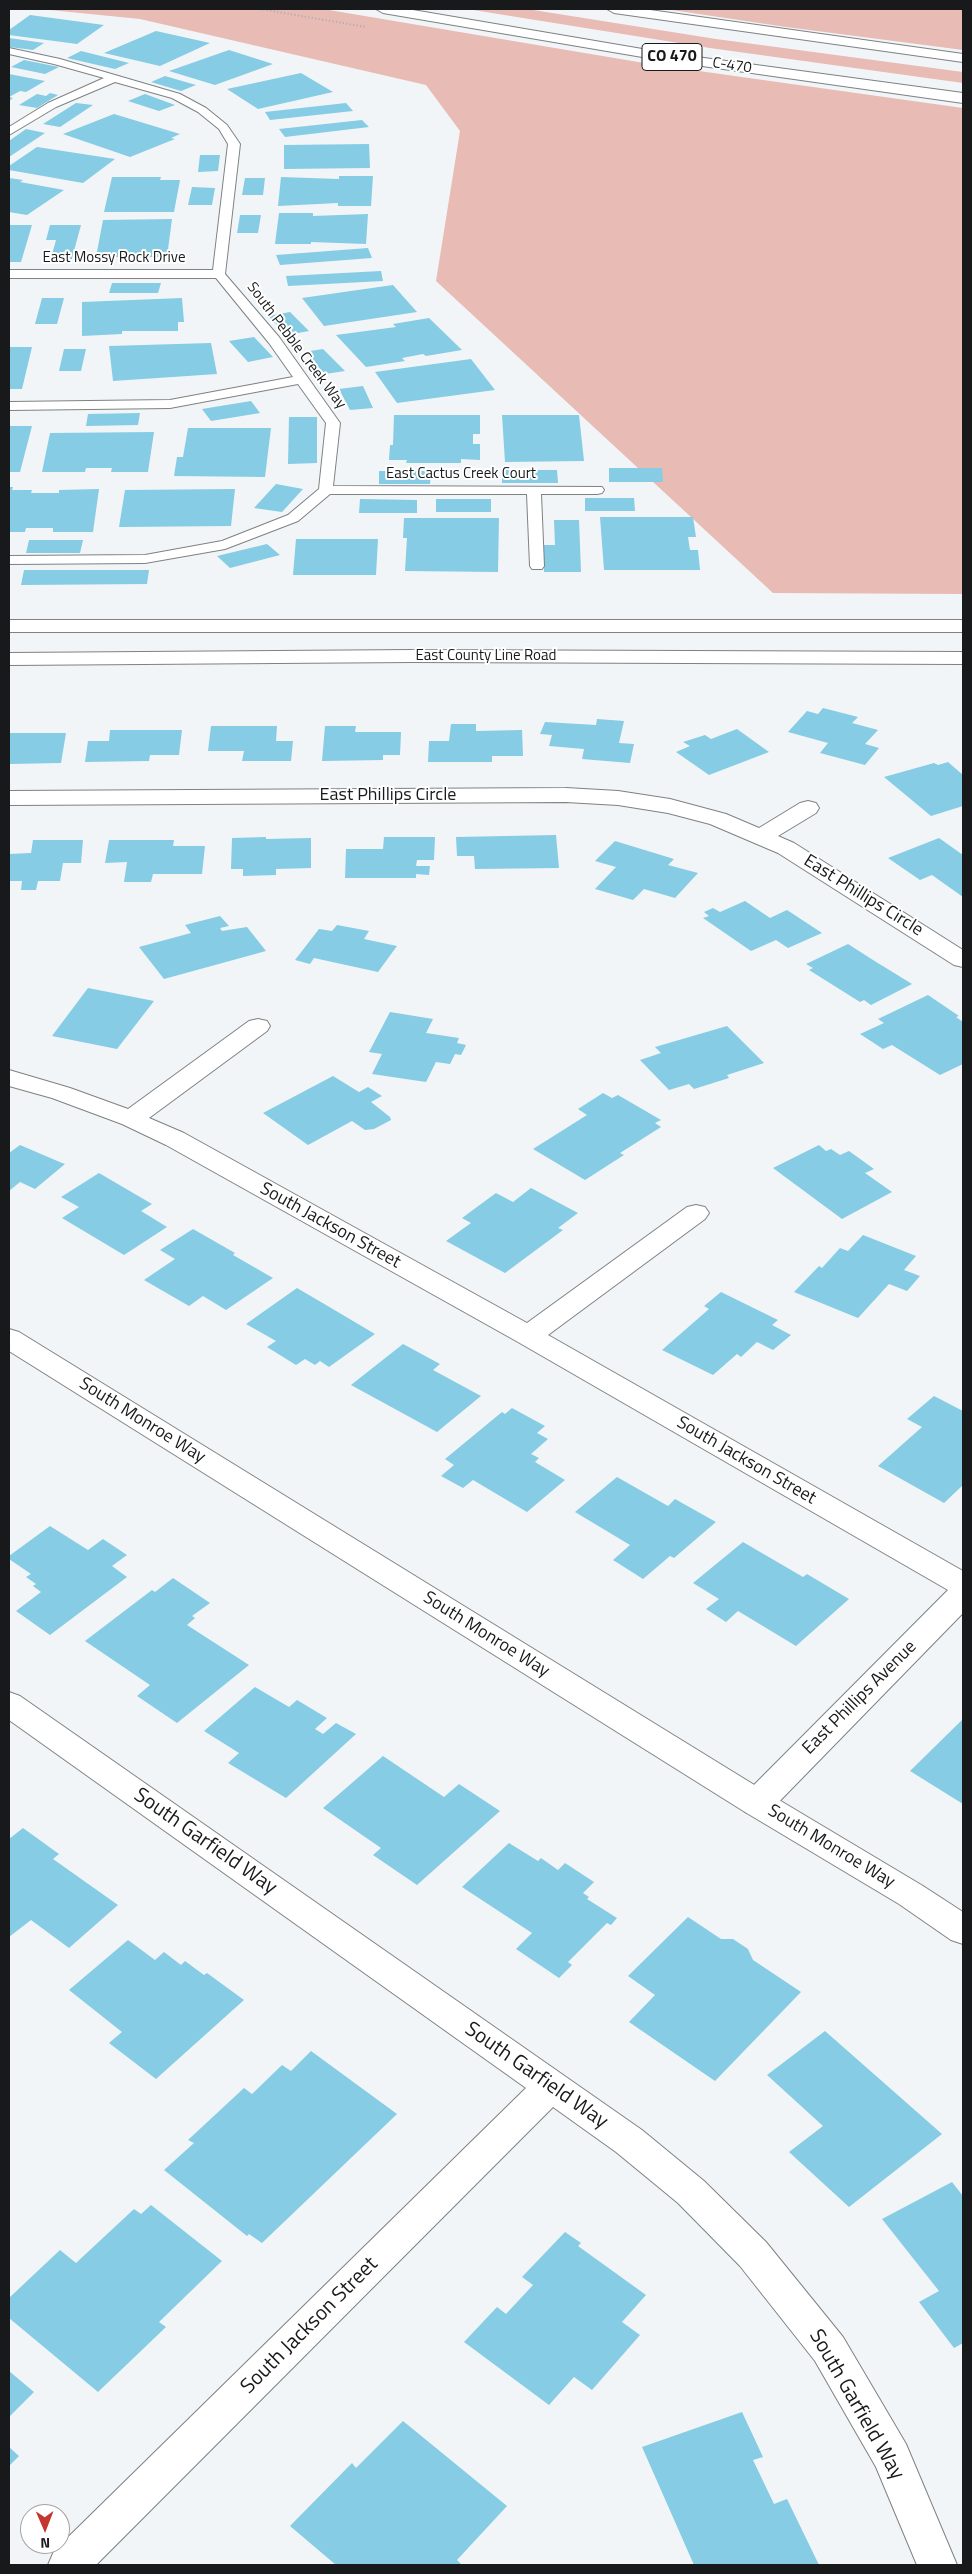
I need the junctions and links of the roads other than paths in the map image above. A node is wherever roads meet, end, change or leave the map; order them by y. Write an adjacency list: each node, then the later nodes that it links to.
1 (383, 9): 6 (main road, C-470 / CO 470)
2 (614, 9): 4 (main road, CO 470)
3 (9, 51): 5 (lane)
4 (963, 58)
5 (114, 78): 7 (lane); 9 (lane)
6 (963, 98)
7 (9, 132)
8 (9, 274): 9 (lane, East Mossy Rock Drive)
9 (220, 274): 10 (lane, South Pebble Creek Way)
10 (302, 379): 11 (lane); 12 (lane, South Pebble Creek Way)
11 (9, 406)
12 (326, 490): 13 (lane, East Cactus Creek Court); 15 (lane)
13 (534, 490): 14 (lane, East Cactus Creek Court); 16 (lane)
14 (597, 490)
15 (9, 560)
16 (537, 566)
17 (9, 626): 18 (main road, East County Line Road)
18 (963, 626)
19 (963, 658): 20 (main road, East County Line Road)
20 (9, 659)
21 (9, 798): 23 (main road, East Phillips Circle)
22 (808, 808): 23 (main road)
23 (762, 836): 24 (main road, East Phillips Circle)
24 (963, 960)
25 (258, 1026): 27 (main road)
26 (9, 1078): 27 (main road, South Jackson Street)
27 (131, 1119): 29 (main road, South Jackson Street)
28 (696, 1212): 29 (main road)
29 (528, 1336): 31 (main road, South Jackson Street)
30 (9, 1338): 34 (main road, South Monroe Way)
31 (963, 1585)
32 (963, 1594): 34 (main road, East Phillips Avenue)
33 (9, 1704): 36 (main road, South Garfield Way)
34 (757, 1803): 35 (main road, South Monroe Way)
35 (963, 1930)
36 (551, 2086): 37 (main road, South Jackson Street); 38 (main road, South Garfield Way)
37 (68, 2565)
38 (937, 2565)

